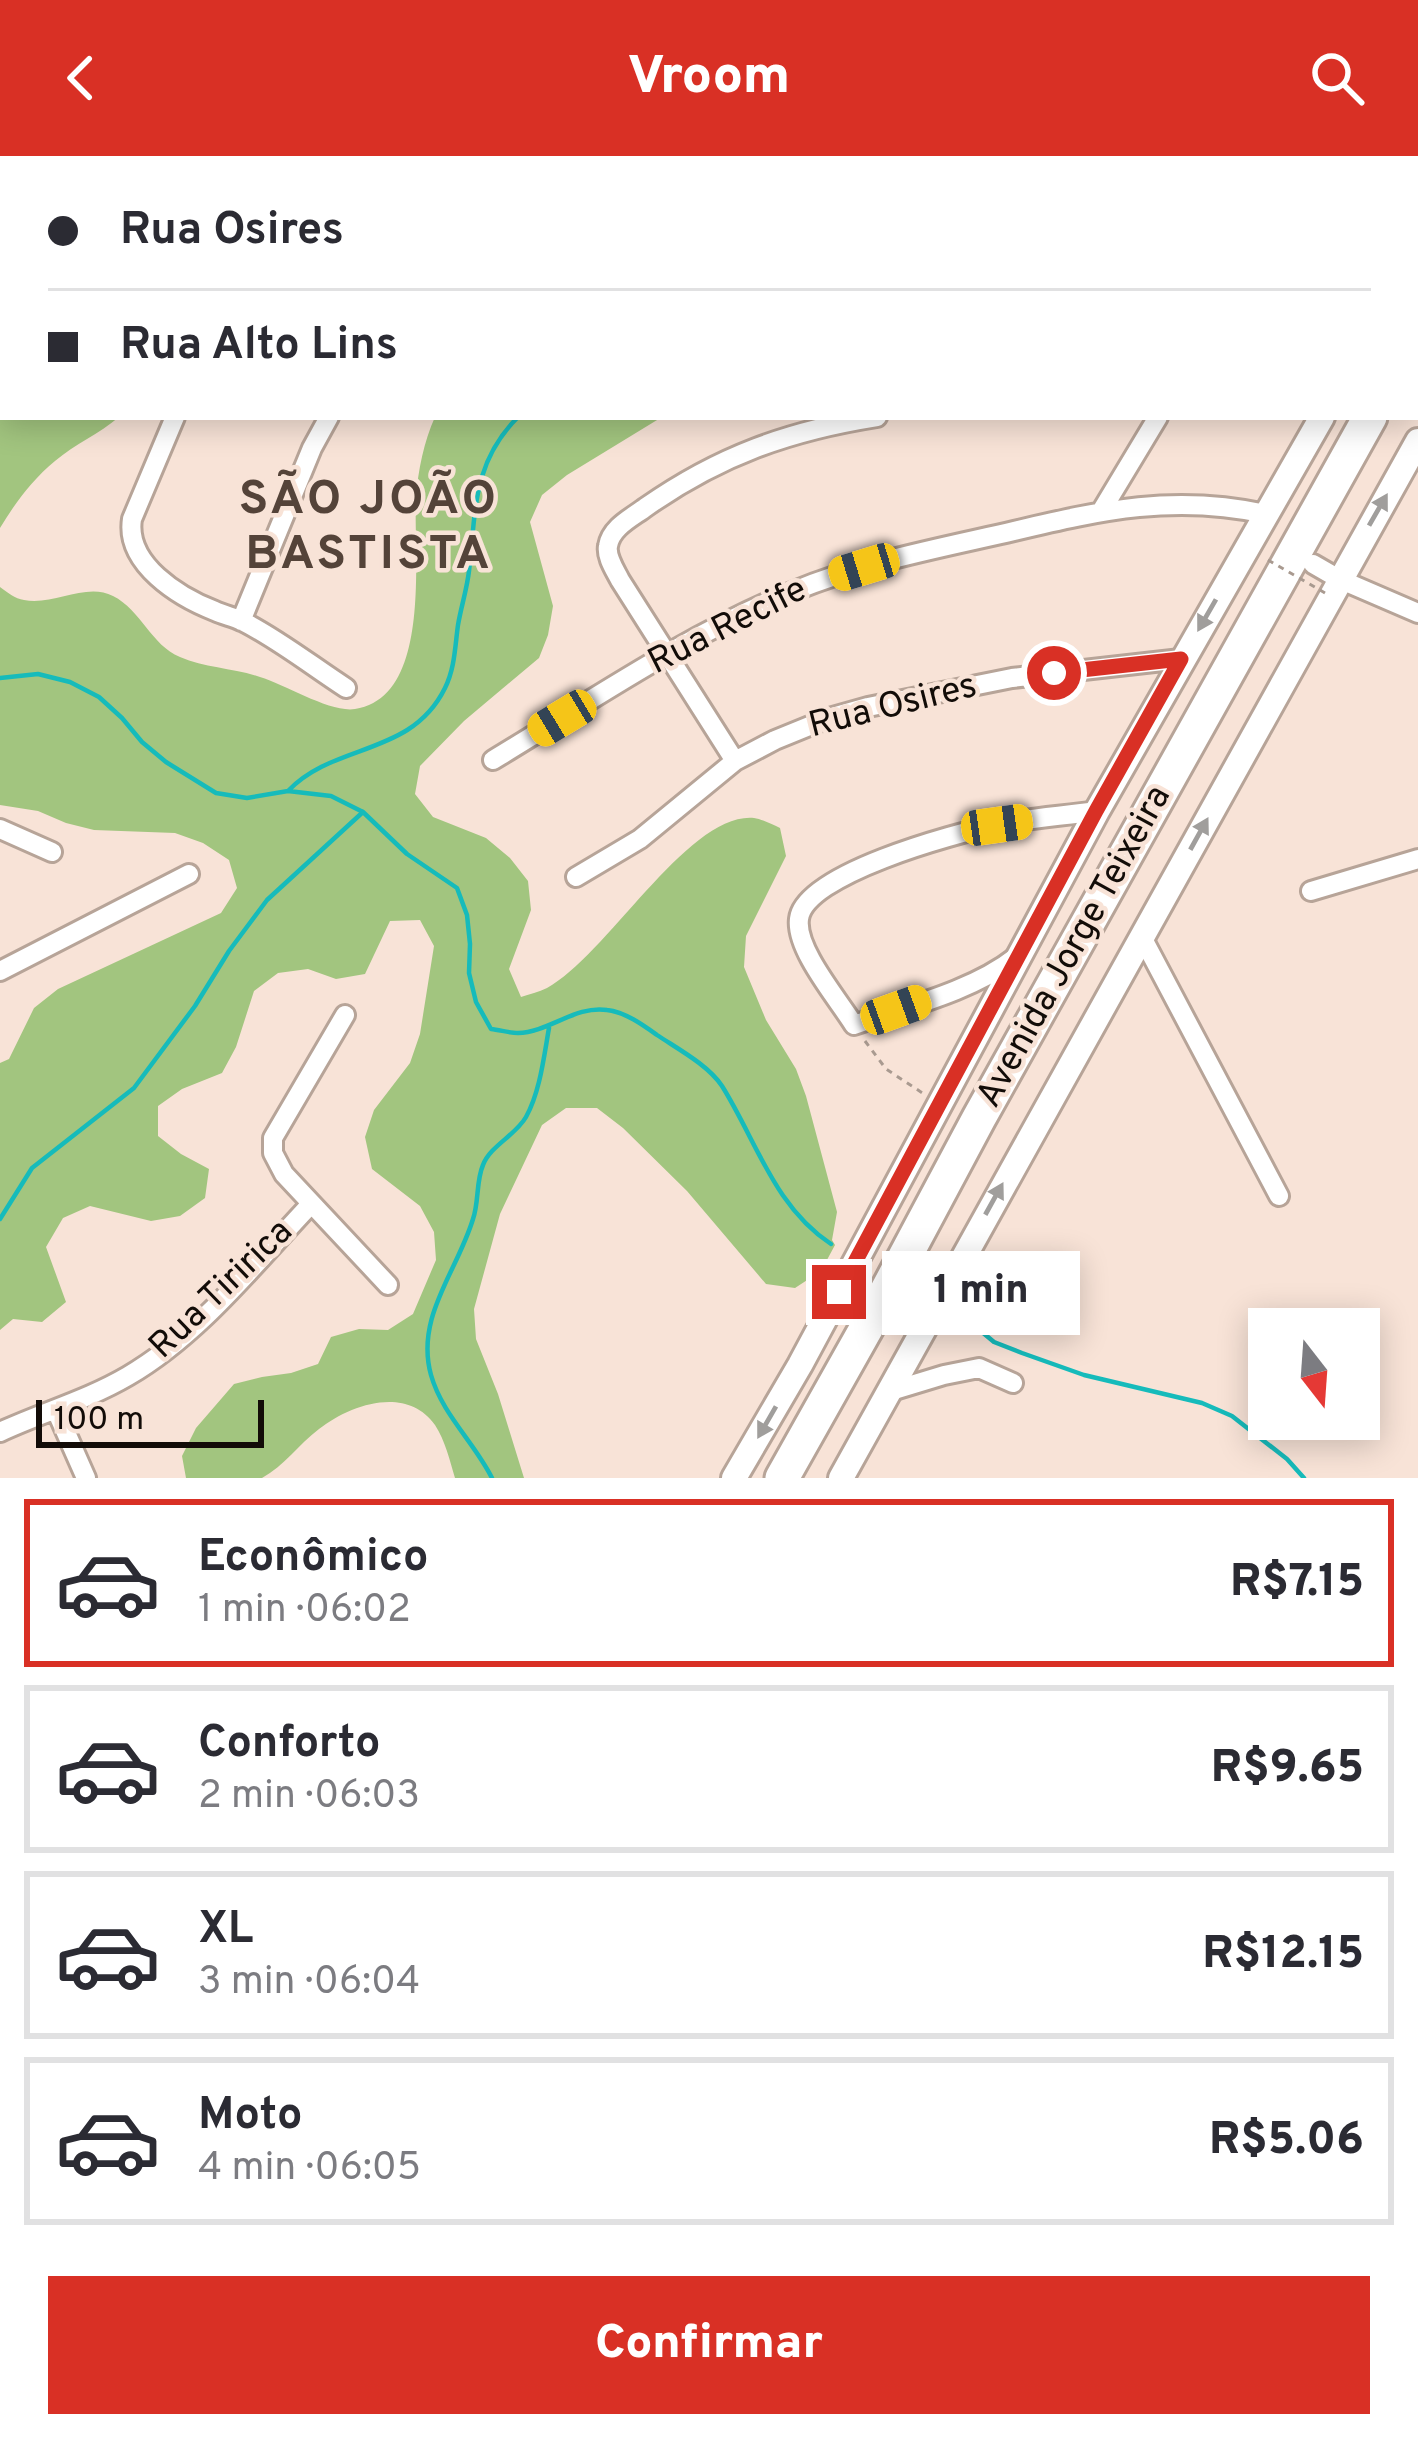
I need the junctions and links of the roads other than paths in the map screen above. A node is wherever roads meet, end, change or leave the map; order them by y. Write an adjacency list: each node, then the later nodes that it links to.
1 (174, 420): 13 (street)
2 (327, 420): 13 (street)
3 (860, 420): 14 (street)
4 (1156, 420): 9 (street)
5 (1320, 420): 10 (main road)
6 (1368, 420): 40 (highway, Avenida Jorge Teixeira)
7 (1392, 420): 11 (highway, Avenida Jorge Teixeira)
8 (1418, 441): 11 (main road, one-way to 8)
9 (1102, 510): 10 (street, Rua Recife); 14 (street, Rua Recife)
10 (1265, 514): 15 (main road, one-way to 15)
11 (1326, 579): 12 (street); 26 (main road, one-way to 11); 37 (highway, Avenida Jorge Teixeira)
12 (1418, 614)
13 (241, 621): 16 (street)
14 (666, 656): 17 (street, Rua Recife); 18 (street)
15 (1181, 659): 18 (street, Rua Osires); 19 (main road)
16 (346, 688)
17 (493, 760)
18 (735, 761): 24 (street, Rua Osires)
19 (1096, 811): 27 (main road); 27 (street)
20 (0, 829): 21 (street)
21 (52, 852)
22 (1418, 859): 25 (street)
23 (188, 874): 28 (street)
24 (576, 877)
25 (1312, 891)
26 (1142, 937): 30 (street); 34 (main road, one-way to 26)
27 (1020, 954): 39 (main road, one-way to 39)
28 (0, 970)
29 (344, 1015): 31 (street)
30 (1279, 1196)
31 (311, 1204): 32 (street); 35 (street, Rua Tiririca)
32 (388, 1286)
33 (1013, 1383): 34 (street)
34 (887, 1392): 37 (main road)
35 (56, 1411): 36 (street, Rua Tiririca); 38 (street)
36 (0, 1432)
37 (843, 1466): 41 (highway, Avenida Jorge Teixeira)
38 (86, 1478)
39 (734, 1478)
40 (782, 1478)
41 (807, 1478)

